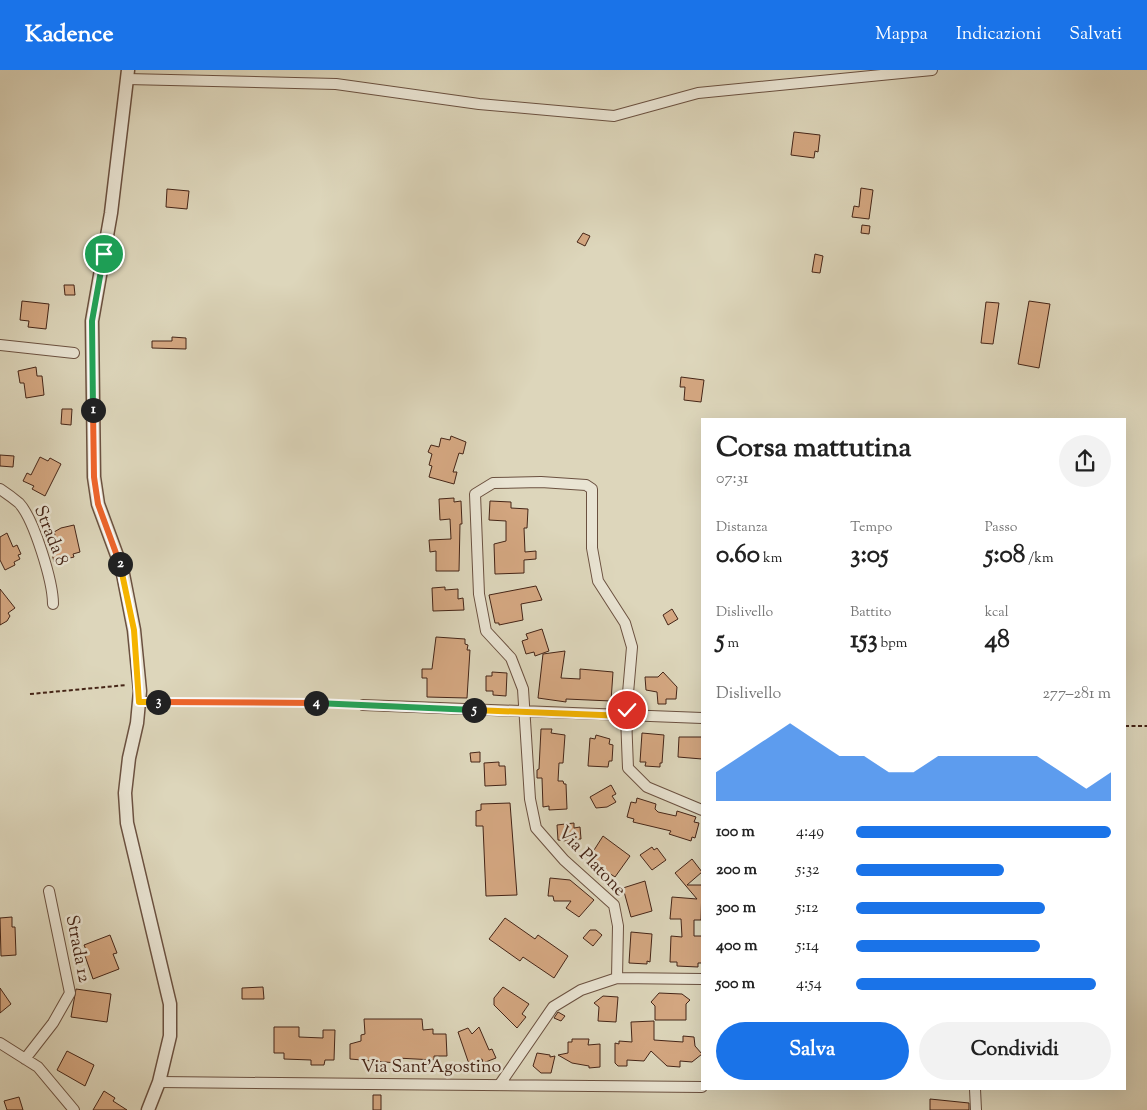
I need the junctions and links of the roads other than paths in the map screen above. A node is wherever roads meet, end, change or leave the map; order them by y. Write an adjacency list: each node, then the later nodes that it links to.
1 (932, 70): 2 (street)
2 (127, 74): 17 (street)
3 (0, 345): 4 (street)
4 (74, 353)
5 (0, 489): 6 (street, Strada 8)
6 (53, 604)
7 (363, 705): 8 (street)
8 (523, 712): 9 (street); 9 (street, Via Platone); 13 (street, Via Platone)
9 (626, 716): 10 (street); 11 (street)
10 (701, 718)
11 (701, 810)
12 (49, 891): 16 (street, Strada 12)
13 (617, 978): 14 (street); 18 (street)
14 (701, 979)
15 (0, 1043): 16 (street)
16 (25, 1059): 21 (street)
17 (159, 1082): 18 (street, Via Sant'Agostino); 22 (street)
18 (500, 1084): 19 (street, Via Sant'Agostino)
19 (701, 1087)
20 (975, 1090): 23 (street)
21 (74, 1110)
22 (148, 1110)
23 (976, 1110)

